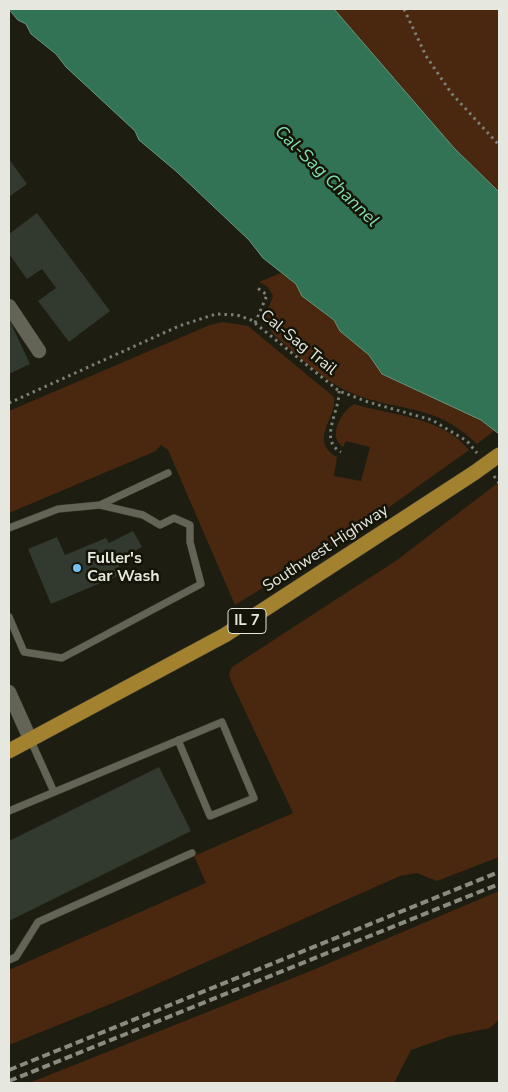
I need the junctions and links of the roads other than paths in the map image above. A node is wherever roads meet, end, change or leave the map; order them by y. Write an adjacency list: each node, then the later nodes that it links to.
1 (9, 306): 2 (street)
2 (39, 351)
3 (499, 455): 10 (main road, Southwest Highway / IL 7, bridge)
4 (168, 473): 5 (lane)
5 (100, 505): 6 (lane); 7 (lane)
6 (9, 528)
7 (10, 622)
8 (9, 692): 10 (street)
9 (178, 740): 9 (lane); 12 (lane)
10 (31, 741): 11 (main road, Southwest Highway / IL 7); 12 (lane)
11 (9, 751)
12 (54, 792): 13 (lane)
13 (9, 811)
14 (192, 853): 15 (lane)
15 (9, 960)

